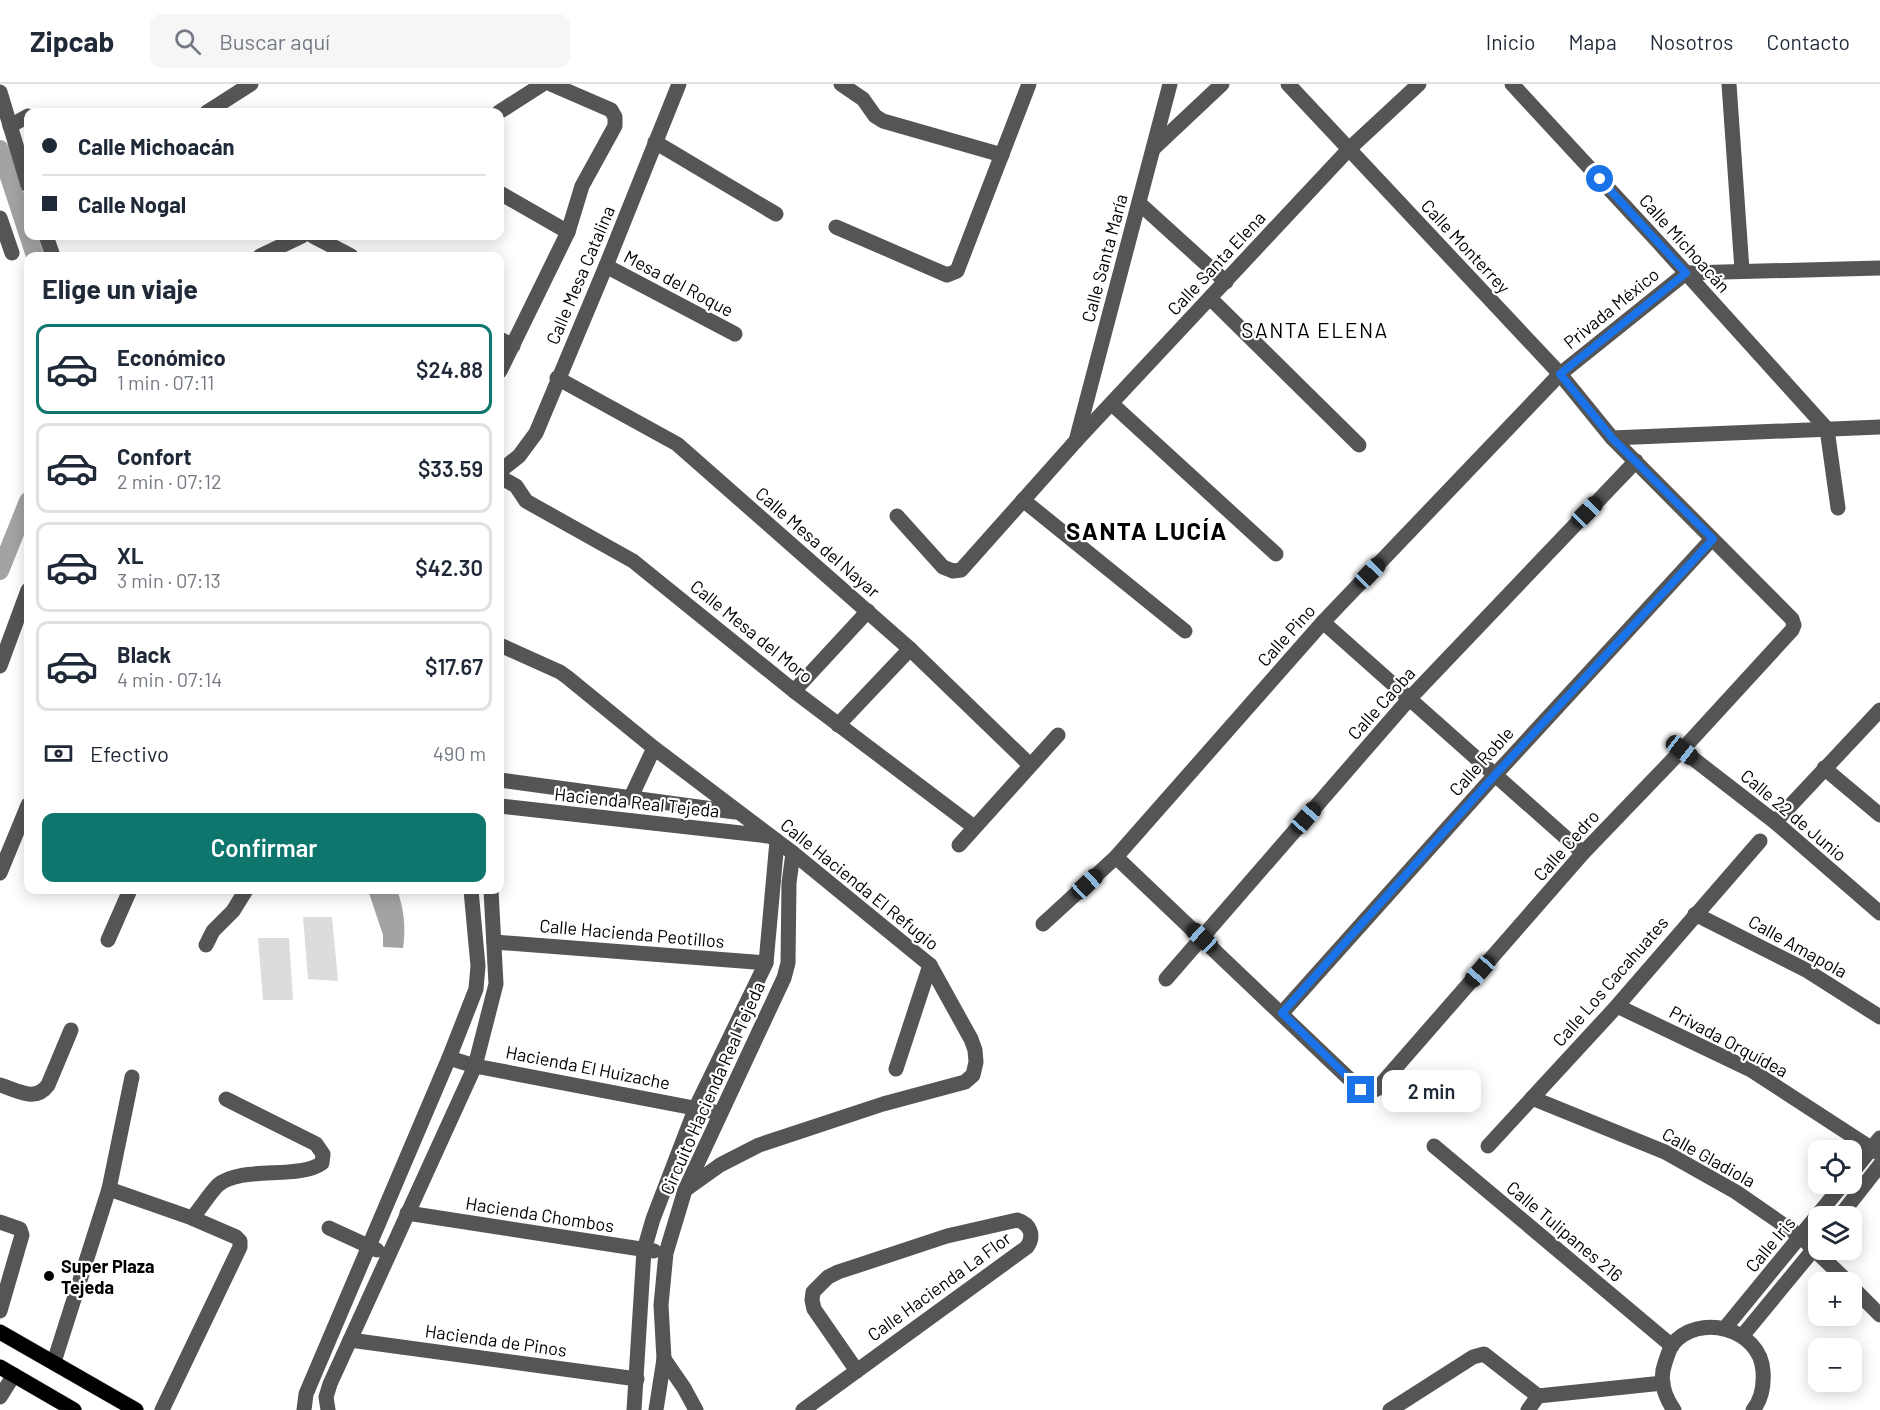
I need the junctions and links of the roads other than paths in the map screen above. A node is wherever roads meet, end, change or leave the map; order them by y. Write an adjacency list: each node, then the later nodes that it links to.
1 (9, 84): 14 (street)
2 (251, 84): 15 (street)
3 (543, 84): 16 (street)
4 (551, 84): 29 (street, Calle Mesa Catalina)
5 (679, 84): 19 (street, Calle Mesa Catalina)
6 (841, 84): 22 (street)
7 (1029, 84): 22 (street)
8 (1170, 84): 21 (street, Calle Santa María)
9 (1222, 84): 21 (street)
10 (1288, 84): 20 (street, Calle Monterrey)
11 (1419, 84): 20 (street, Calle Santa Elena)
12 (1512, 84): 38 (street, Calle Michoacán)
13 (1729, 84): 37 (street)
14 (0, 92): 18 (street)
15 (213, 108)
16 (504, 109)
17 (24, 118): 18 (street)
18 (10, 126): 23 (street)
19 (656, 142): 26 (street); 35 (street, Calle Mesa Catalina)
20 (1349, 149): 39 (street, Calle Santa Elena); 43 (street, Calle Monterrey)
21 (1153, 150): 25 (street, Calle Santa María)
22 (1002, 155): 28 (street)
23 (24, 172)
24 (504, 195): 29 (street)
25 (1139, 203): 39 (street); 49 (street, Calle Santa María)
26 (776, 214)
27 (0, 218): 34 (street)
28 (836, 227)
29 (568, 232): 42 (street, Calle Mesa Catalina)
30 (294, 240): 32 (street)
31 (321, 240): 33 (street)
32 (268, 252)
33 (343, 252)
34 (12, 253)
35 (606, 266): 41 (street, Mesa del Roque); 44 (street, Calle Mesa Catalina)
36 (1880, 268): 37 (street)
37 (1742, 270): 38 (street)
38 (1686, 273): 43 (street, Privada México); 47 (street, Calle Michoacán)
39 (1226, 282): 40 (street, Calle Santa Elena)
40 (1210, 298): 45 (street, Calle Santa Elena); 50 (street)
41 (735, 334)
42 (506, 343)
43 (1560, 374): 48 (street, Calle Monterrey); 61 (street, Calle Pino)
44 (557, 378): 52 (street, Calle Mesa Catalina); 60 (street, Calle Mesa del Nayar)
45 (1112, 404): 49 (street, Calle Santa Elena); 58 (street)
46 (1880, 427): 47 (street)
47 (1827, 429): 48 (street); 55 (street)
48 (1612, 438): 51 (street, Calle Monterrey)
49 (1076, 442): 54 (street, Calle Santa Elena)
50 (1359, 445)
51 (1636, 461): 57 (street, Calle Monterrey); 68 (street, Calle Caoba)
52 (504, 468)
53 (504, 479): 67 (street, Calle Mesa del Moro)
54 (1023, 500): 56 (street, Calle Santa Elena); 63 (street)
55 (1838, 508)
56 (897, 516)
57 (1713, 539): 62 (street, Calle Monterrey); 76 (street, Calle Roble)
58 (1276, 554)
59 (24, 601): 66 (street)
60 (868, 611): 65 (street, Calle Mesa del Nayar); 67 (street)
61 (1323, 622): 68 (street); 90 (street, Calle Pino)
62 (1794, 625): 73 (street, Calle Cedro)
63 (1185, 631)
64 (504, 647): 72 (street, Calle Hacienda El Refugio)
65 (910, 649): 70 (street); 74 (street, Calle Mesa del Nayar)
66 (0, 666)
67 (794, 691): 70 (street, Calle Mesa del Moro)
68 (1410, 698): 76 (street); 99 (street, Calle Caoba)
69 (1880, 710): 75 (street)
70 (838, 725): 84 (street, Calle Mesa del Moro)
71 (1058, 735): 74 (street)
72 (654, 748): 78 (street, Hacienda Real Tejeda); 80 (street, Calle Hacienda El Refugio)
73 (1682, 750): 83 (street, Calle 22 de Junio); 89 (street, Calle Cedro)
74 (1030, 765): 84 (street)
75 (1824, 768): 82 (street); 83 (street)
76 (1494, 776): 89 (street); 107 (street, Calle Roble)
77 (504, 781): 78 (street, Hacienda Real Tejeda)
78 (630, 797): 80 (street, Hacienda Real Tejeda)
79 (504, 806): 85 (street, Hacienda Real Tejeda)
80 (738, 812): 85 (street, Calle Hacienda El Refugio)
81 (24, 815): 91 (street)
82 (1880, 816)
83 (1774, 822): 96 (street, Calle 22 de Junio)
84 (974, 827): 87 (street)
85 (774, 838): 88 (street, Calle Hacienda El Refugio); 103 (street, Circuito Hacienda Real Tejeda)
86 (1760, 841): 97 (street, Calle Los Cacahuates)
87 (959, 845)
88 (793, 853): 104 (street, Calle Hacienda El Refugio); 118 (street, Circuito Hacienda Real Tejeda)
89 (1584, 853): 107 (street, Calle Cedro)
90 (1116, 857): 98 (street, Calle Pino); 99 (street)
91 (0, 873)
92 (128, 894): 100 (street)
93 (244, 894): 102 (street)
94 (471, 894): 110 (street)
95 (491, 894): 101 (street)
96 (1880, 913)
97 (1695, 914): 106 (street, Calle Los Cacahuates); 108 (street, Calle Amapola)
98 (1043, 924)
99 (1202, 938): 105 (street, Calle Caoba); 107 (street)
100 (108, 940)
101 (494, 942): 103 (street, Calle Hacienda Peotillos); 111 (street)
102 (206, 945)
103 (766, 963): 117 (street, Circuito Hacienda Real Tejeda)
104 (930, 965): 112 (street); 125 (street, Calle Hacienda El Refugio)
105 (1166, 979)
106 (1617, 1006): 115 (street, Calle Los Cacahuates); 121 (street, Privada Orquídea)
107 (1282, 1013)
108 (1880, 1017)
109 (71, 1030): 114 (street)
110 (449, 1058): 111 (street, Hacienda El Huizache); 134 (street)
111 (475, 1066): 117 (street, Hacienda El Huizache); 128 (street)
112 (896, 1069)
113 (132, 1077): 124 (street)
114 (0, 1084)
115 (1532, 1098): 120 (street, Calle Los Cacahuates); 132 (street, Calle Gladiola)
116 (226, 1099): 129 (street)
117 (696, 1107): 118 (street, Hacienda El Huizache); 135 (street, Circuito Hacienda Real Tejeda)
118 (720, 1113): 125 (street, Circuito Hacienda Real Tejeda)
119 (1434, 1146): 148 (street, Calle Tulipanes 216)
120 (1488, 1146)
121 (1877, 1147): 122 (street)
122 (1862, 1163)
123 (1880, 1165): 127 (street)
124 (109, 1189): 129 (street); 150 (street)
125 (685, 1190): 136 (street, Circuito Hacienda Real Tejeda)
126 (1835, 1194): 132 (street, Calle Iris)
127 (1848, 1206)
128 (407, 1213): 135 (street, Hacienda Chombos); 137 (street)
129 (192, 1218): 160 (street)
130 (0, 1222): 142 (street)
131 (329, 1228): 134 (street)
132 (1801, 1237): 133 (street, Calle Gladiola); 144 (street, Calle Iris)
133 (1808, 1242)
134 (369, 1246): 137 (street); 161 (street)
135 (644, 1250): 136 (street, Hacienda Chombos); 153 (street, Circuito Hacienda Real Tejeda)
136 (666, 1253): 149 (street, Circuito Hacienda Real Tejeda)
137 (388, 1255): 147 (street)
138 (1808, 1257): 146 (street, Calle Iris)
139 (1828, 1260): 140 (street, Calle Gladiola)
140 (1839, 1272)
141 (1862, 1297): 143 (street)
142 (0, 1311)
143 (1880, 1315)
144 (1725, 1328): 146 (street); 148 (street)
145 (0, 1332): 150 (main road)
146 (1743, 1335): 157 (street)
147 (350, 1340): 153 (street, Hacienda de Pinos); 162 (street)
148 (1672, 1346): 154 (street)
149 (664, 1359): 164 (street, Circuito Hacienda Real Tejeda); 165 (street)
150 (54, 1362): 159 (main road)
151 (7, 1371): 156 (street); 158 (main road)
152 (857, 1371): 152 (street, Calle Hacienda La Flor); 166 (street, Calle Hacienda La Flor)
153 (637, 1379): 163 (street, Circuito Hacienda Real Tejeda)
154 (1663, 1383): 155 (street); 169 (street)
155 (1538, 1396): 167 (street); 168 (street)
156 (0, 1397)
157 (1755, 1409)
158 (74, 1410)
159 (136, 1410)
160 (162, 1410)
161 (304, 1410)
162 (328, 1410)
163 (634, 1410)
164 (656, 1410)
165 (696, 1410)
166 (802, 1410)
167 (1390, 1410)
168 (1528, 1410)
169 (1673, 1410)

